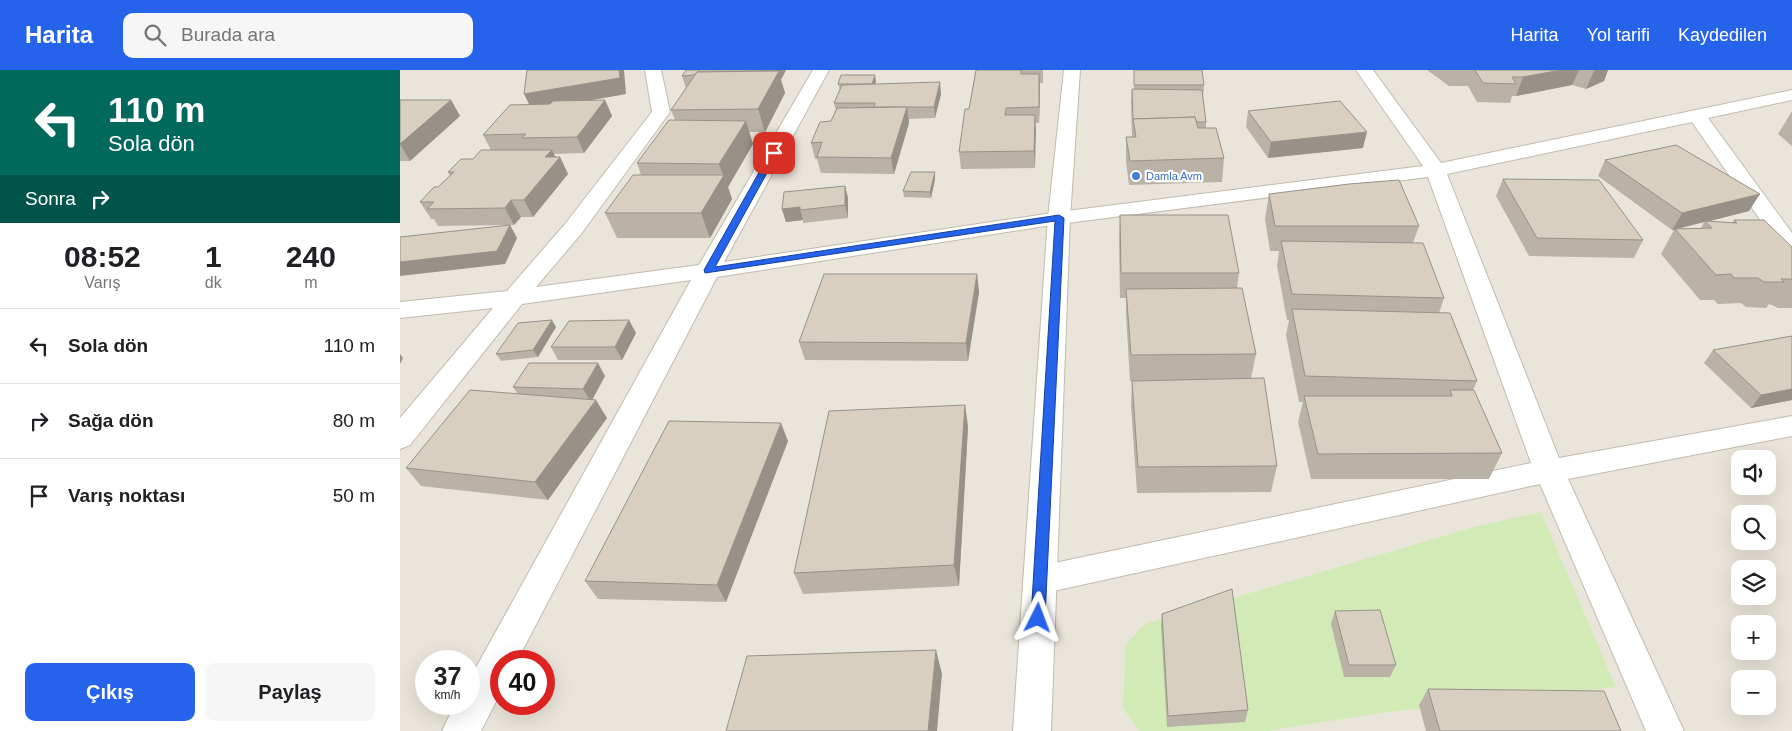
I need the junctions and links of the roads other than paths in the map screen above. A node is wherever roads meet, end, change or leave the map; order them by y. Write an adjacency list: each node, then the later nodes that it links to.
1 (653, 70): 11 (street)
2 (821, 70): 10 (street)
3 (1072, 70): 8 (street)
4 (1364, 70): 7 (street)
5 (1792, 95): 6 (street)
6 (1697, 116): 7 (street); 9 (street)
7 (1436, 170): 8 (street); 15 (street)
8 (1059, 218): 10 (street); 16 (street)
9 (1792, 249)
10 (708, 270): 11 (street); 17 (street)
11 (514, 298): 12 (street); 14 (street)
12 (400, 310)
13 (1792, 426): 15 (street)
14 (400, 438)
15 (1550, 471): 16 (street); 19 (street)
16 (1040, 580): 18 (street)
17 (461, 731)
18 (1032, 731)
19 (1665, 731)

